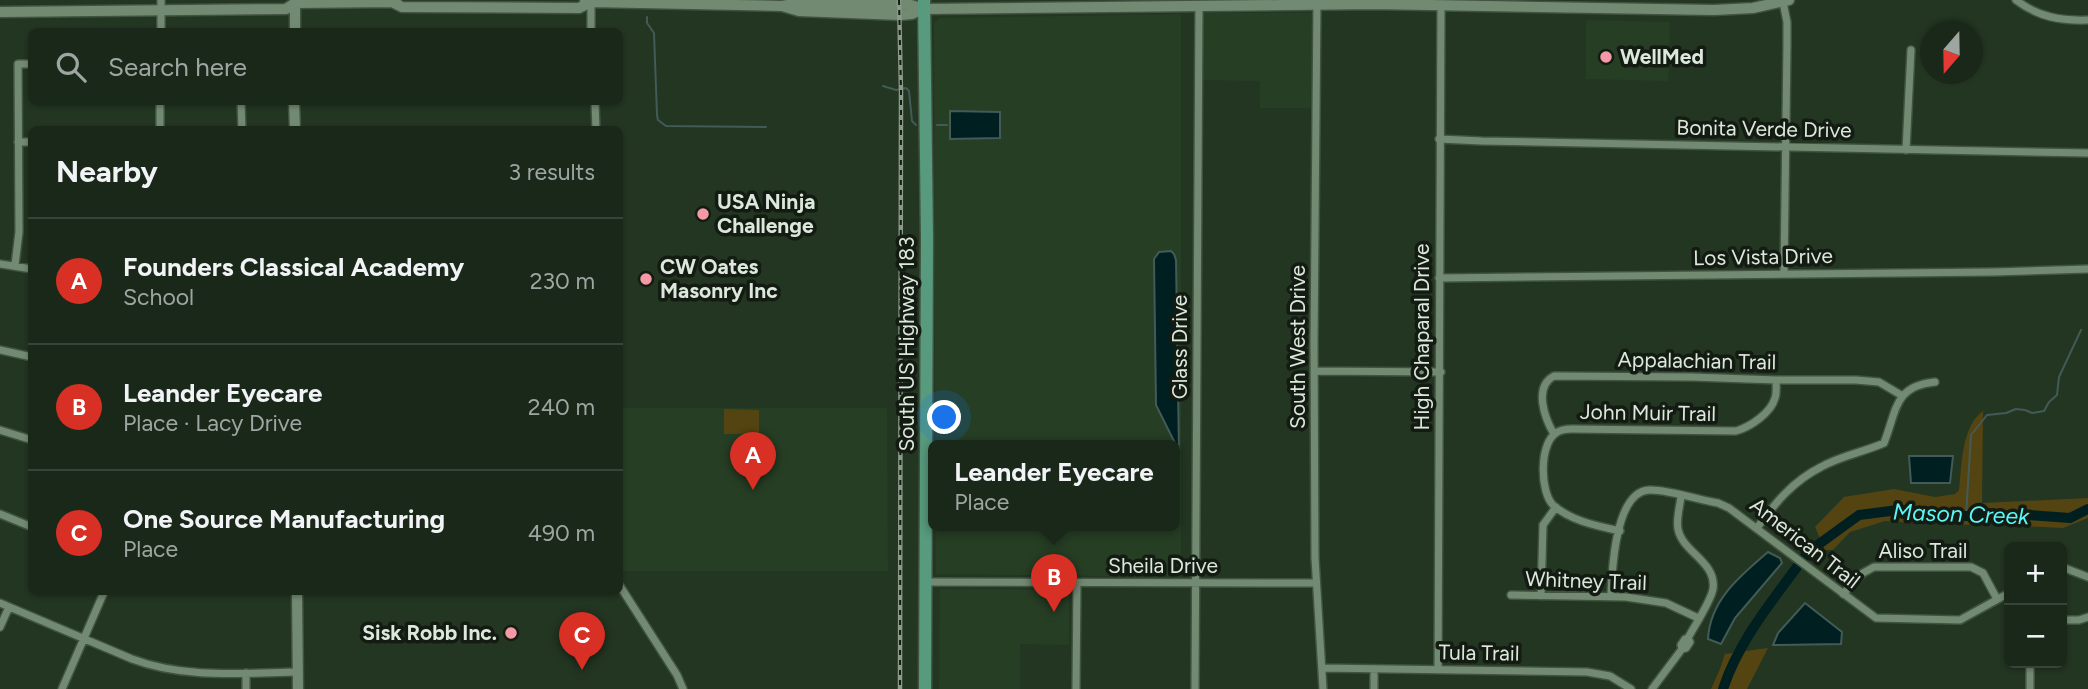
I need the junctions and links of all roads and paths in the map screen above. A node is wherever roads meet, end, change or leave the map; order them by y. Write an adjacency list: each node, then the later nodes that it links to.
1 (2016, 0): 14 (street)
2 (293, 1): 3 (main road); 10 (main road); 16 (main road)
3 (394, 1): 4 (main road)
4 (588, 1): 6 (main road); 17 (street)
5 (1786, 1): 12 (main road); 31 (street)
6 (686, 2): 8 (main road)
7 (1317, 2): 11 (main road); 12 (main road); 42 (street, South West Drive)
8 (924, 4): 9 (main road); 58 (main road, South US Highway 183)
9 (1031, 4): 11 (main road)
10 (161, 5): 13 (main road); 15 (street)
11 (1199, 5): 61 (street, Glass Drive)
12 (1441, 5): 28 (street, High Chaparal Drive)
13 (0, 12)
14 (2088, 20)
15 (161, 28)
16 (295, 28)
17 (591, 28)
18 (1911, 50): 32 (street)
19 (28, 64): 29 (street)
20 (160, 105): 24 (street)
21 (242, 105): 25 (street)
22 (294, 105): 26 (main road)
23 (595, 105): 27 (street)
24 (160, 126)
25 (242, 126)
26 (295, 126)
27 (596, 126)
28 (1439, 139): 31 (street, Bonita Verde Drive); 39 (street, High Chaparal Drive)
29 (18, 142): 30 (street); 35 (street)
30 (28, 142)
31 (1785, 146): 32 (street, Bonita Verde Drive); 38 (street)
32 (1906, 150): 33 (street, Bonita Verde Drive)
33 (2088, 153)
34 (0, 264): 35 (street)
35 (15, 265): 36 (street)
36 (28, 268)
37 (2088, 270): 38 (street, Los Vista Drive)
38 (1784, 273): 39 (street, Los Vista Drive)
39 (1439, 278): 43 (street, High Chaparal Drive)
40 (0, 350): 41 (street)
41 (28, 355)
42 (1315, 371): 43 (street); 60 (street, South West Drive)
43 (1441, 372): 81 (street, High Chaparal Drive)
44 (1776, 380): 46 (street, Appalachian Trail); 48 (street, John Muir Trail); 48 (street, Appalachian Trail)
45 (1935, 382): 46 (street)
46 (1901, 395): 54 (street)
47 (0, 430): 49 (street)
48 (1554, 434): 51 (street, John Muir Trail)
49 (28, 439)
50 (1681, 496): 54 (street, American Trail); 55 (street, American Trail); 74 (street)
51 (1556, 507): 55 (street); 68 (street)
52 (0, 514): 53 (street)
53 (28, 525)
54 (1757, 528): 63 (street, American Trail)
55 (1620, 531): 67 (street, American Trail)
56 (2067, 569): 57 (street)
57 (2088, 577)
58 (926, 582): 59 (street, Sheila Drive); 88 (main road, South US Highway 183)
59 (1076, 583): 61 (street, Sheila Drive); 89 (street)
60 (1316, 583): 61 (street, Sheila Drive); 78 (street, South West Drive)
61 (1196, 584): 90 (street, Glass Drive)
62 (623, 591): 87 (street)
63 (1843, 594): 70 (street, American Trail); 70 (street, Aliso Trail)
64 (103, 595): 77 (street)
65 (297, 595): 82 (main road)
66 (1511, 595): 68 (street, Whitney Trail)
67 (1611, 595): 68 (street, Whitney Trail); 74 (street, Whitney Trail)
68 (1541, 596)
69 (2004, 596): 70 (street, American Trail)
70 (1997, 599)
71 (0, 603): 72 (street)
72 (9, 607): 76 (street); 77 (street)
73 (2088, 617): 75 (street)
74 (1698, 618): 94 (street)
75 (2067, 620)
76 (0, 627)
77 (83, 639): 83 (street); 84 (street)
78 (1322, 668): 79 (street, Tula Trail); 91 (street, South West Drive)
79 (1374, 668): 81 (street, Tula Trail); 92 (street)
80 (2030, 668): 95 (street)
81 (1438, 670): 93 (street, Tula Trail)
82 (298, 672): 83 (street); 86 (main road)
83 (246, 673): 85 (street)
84 (62, 689)
85 (246, 689)
86 (298, 689)
87 (683, 689)
88 (925, 689)
89 (1076, 689)
90 (1195, 689)
91 (1323, 689)
92 (1374, 689)
93 (1631, 689)
94 (1652, 689)
95 (2030, 689)

